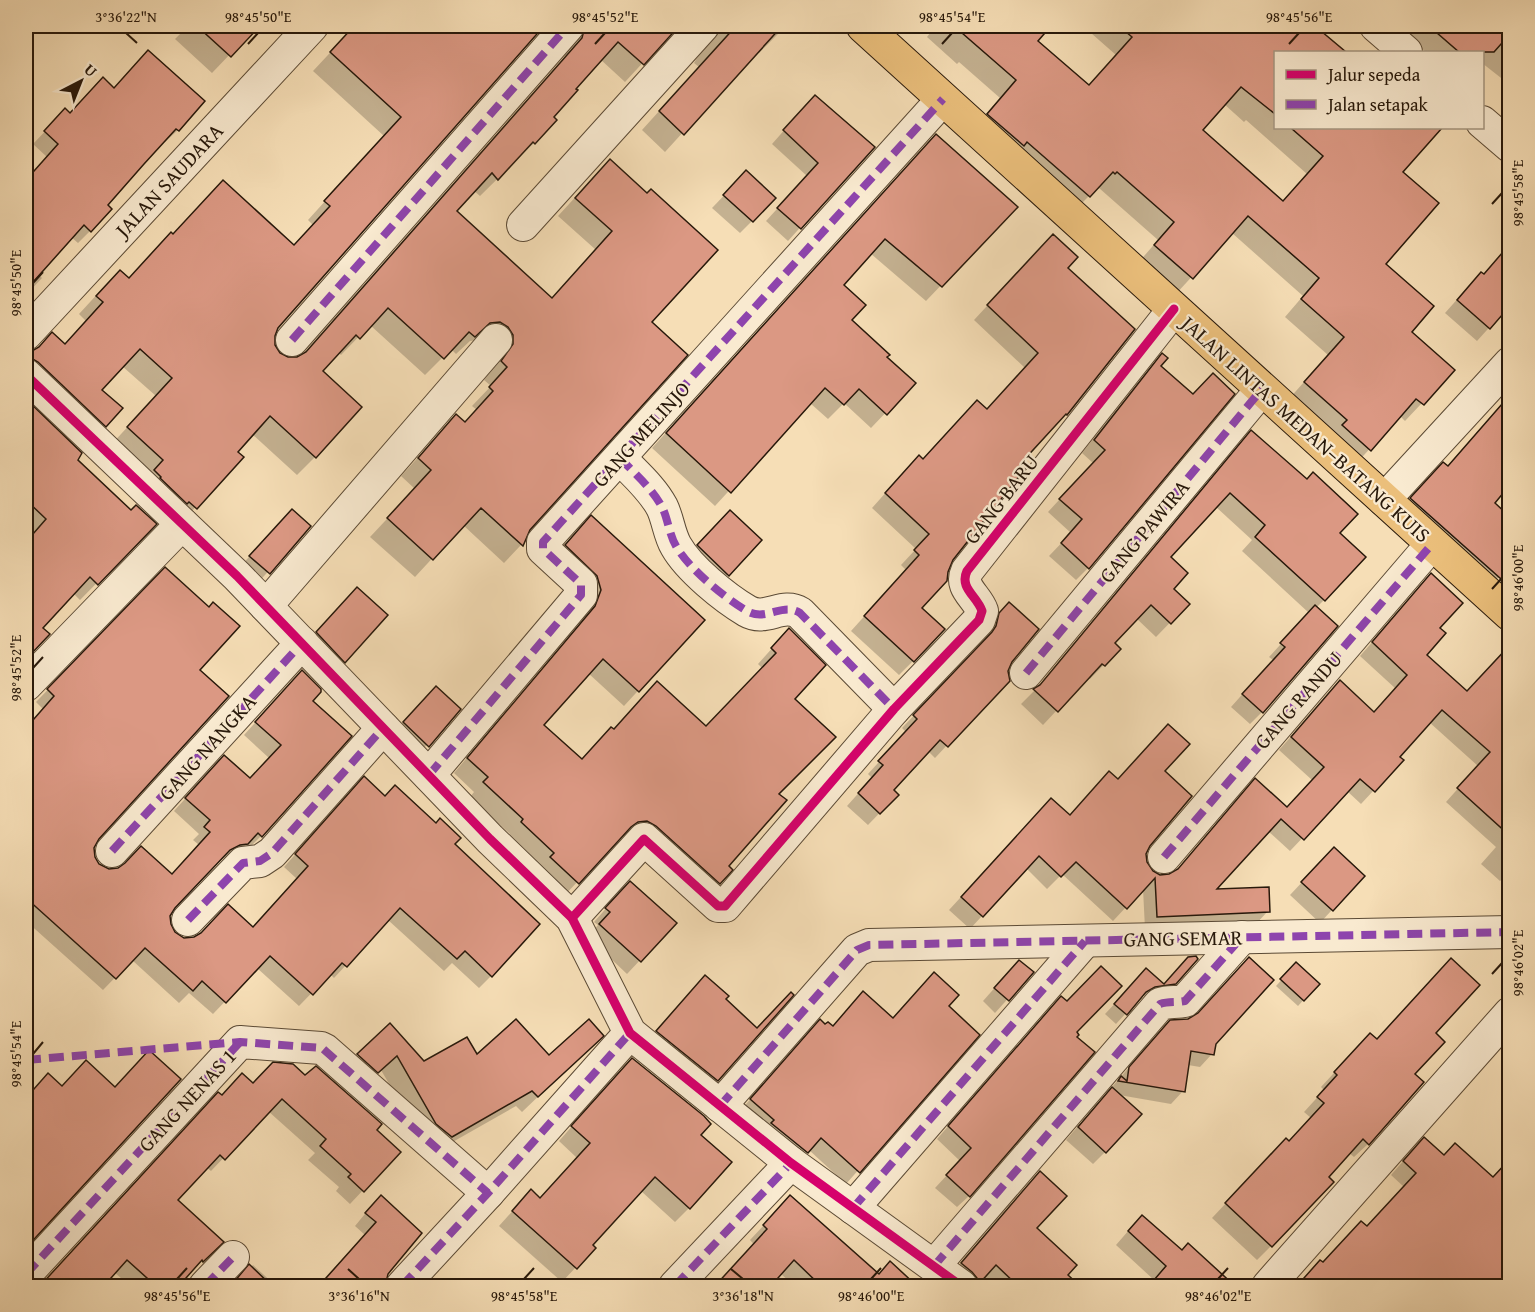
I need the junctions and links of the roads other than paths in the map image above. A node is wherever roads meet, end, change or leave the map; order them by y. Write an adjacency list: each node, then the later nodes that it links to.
1 (312, 26): 12 (street, JALAN SAUDARA)
2 (568, 26): 13 (street)
3 (703, 26): 10 (street)
4 (863, 26): 7 (highway, JALAN LINTAS MEDAN–BATANG KUIS)
5 (1376, 26): 6 (street)
6 (1405, 51)
7 (944, 99): 11 (highway, JALAN LINTAS MEDAN–BATANG KUIS); 18 (street, GANG MELINJO)
8 (1484, 124): 9 (street)
9 (1509, 146)
10 (523, 225)
11 (1174, 309): 17 (highway, JALAN LINTAS MEDAN–BATANG KUIS); 27 (street, GANG BARU)
12 (26, 334)
13 (292, 340)
14 (496, 340): 22 (street)
15 (1509, 363): 19 (street)
16 (26, 375): 20 (street)
17 (1262, 390): 19 (highway, JALAN LINTAS MEDAN–BATANG KUIS); 25 (street, GANG PAWIRA)
18 (620, 458): 27 (street); 29 (street, GANG MELINJO)
19 (1384, 500): 21 (highway, JALAN LINTAS MEDAN–BATANG KUIS)
20 (182, 524): 22 (street); 26 (street)
21 (1432, 544): 23 (highway, JALAN LINTAS MEDAN–BATANG KUIS); 31 (street, GANG RANDU)
22 (266, 606): 24 (street)
23 (1509, 614)
24 (302, 643): 28 (street); 30 (street, GANG NANGKA)
25 (1026, 673)
26 (26, 685)
27 (894, 710): 32 (street)
28 (384, 728): 29 (street); 33 (street)
29 (429, 775): 32 (street)
30 (112, 851)
31 (1164, 857)
32 (572, 918): 38 (street)
33 (188, 920)
34 (1509, 932): 35 (street, GANG SEMAR)
35 (1242, 937): 36 (street, GANG SEMAR); 44 (street)
36 (1085, 940): 39 (street, GANG SEMAR); 42 (street)
37 (1509, 1013): 50 (street)
38 (630, 1033): 39 (street); 41 (street)
39 (720, 1106): 40 (street)
40 (791, 1163): 42 (street); 48 (street)
41 (488, 1193): 45 (street, GANG NENAS 1); 47 (street)
42 (853, 1208): 44 (street)
43 (233, 1257): 46 (street)
44 (934, 1266): 49 (street)
45 (26, 1274)
46 (205, 1287)
47 (402, 1287)
48 (675, 1287)
49 (961, 1287)
50 (1268, 1287)

